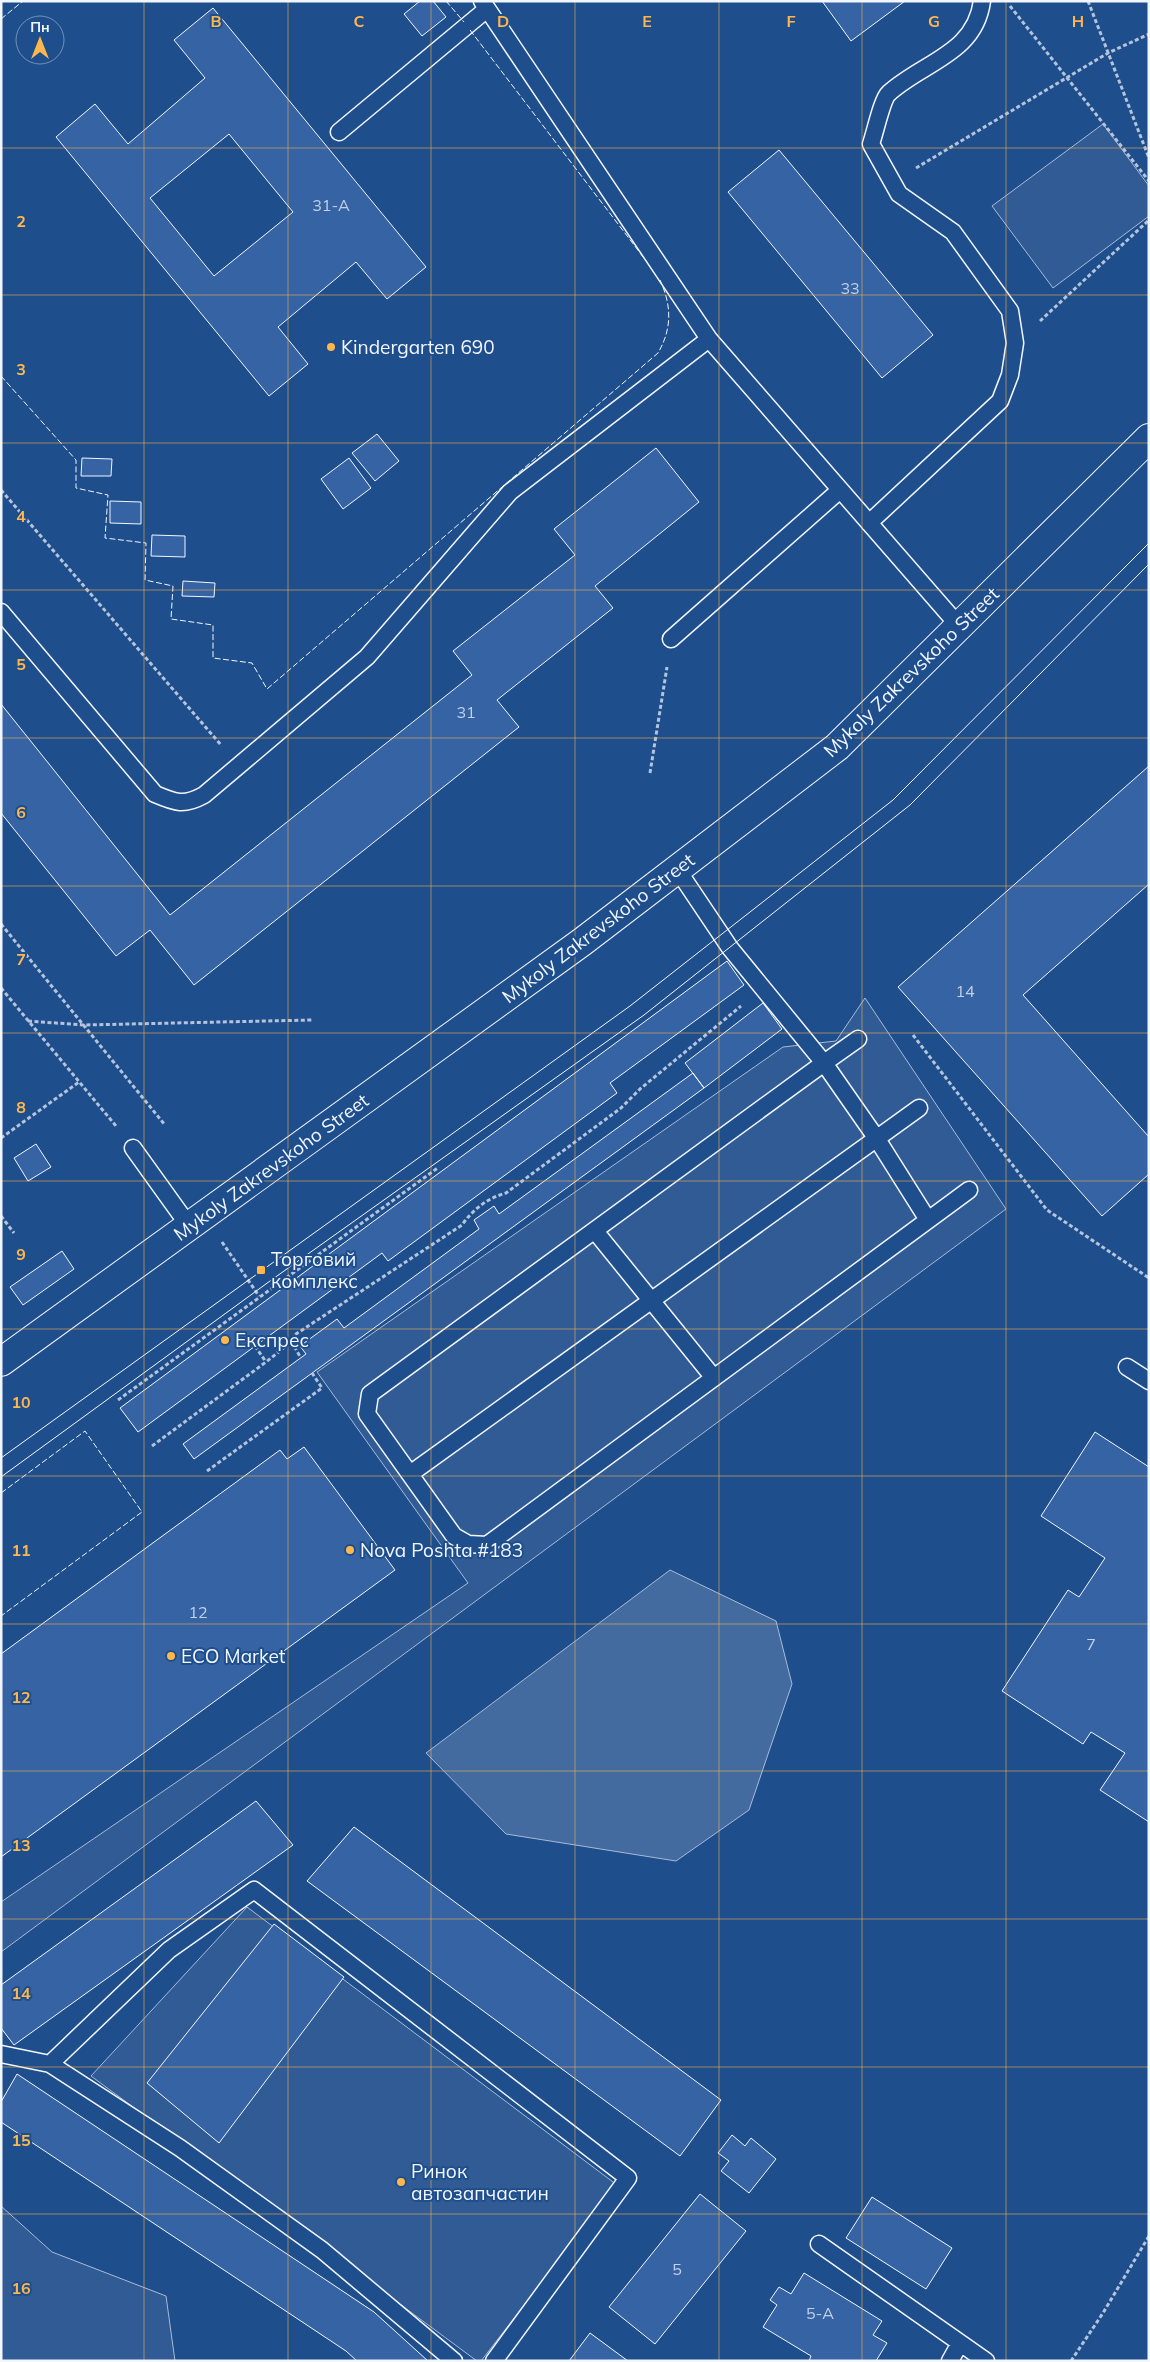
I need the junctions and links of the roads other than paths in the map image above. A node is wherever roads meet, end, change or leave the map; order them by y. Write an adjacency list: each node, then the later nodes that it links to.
1 (982, 1): 7 (lane)
2 (484, 5): 3 (lane); 4 (lane)
3 (339, 132)
4 (709, 339): 6 (lane); 8 (lane)
5 (1149, 438): 9 (street, Mykoly Zakrevskoho Street)
6 (840, 490): 7 (lane); 10 (lane)
7 (869, 523): 9 (lane)
8 (1, 612)
9 (959, 626): 11 (street, Mykoly Zakrevskoho Street)
10 (671, 639)
11 (677, 869): 13 (lane); 19 (street, Mykoly Zakrevskoho Street)
12 (858, 1039): 13 (lane)
13 (824, 1063): 15 (lane); 20 (lane)
14 (919, 1108): 15 (lane)
15 (877, 1139): 18 (lane); 21 (lane)
16 (133, 1148): 19 (lane)
17 (968, 1190): 18 (lane)
18 (928, 1220): 24 (lane)
19 (189, 1226): 22 (street, Mykoly Zakrevskoho Street)
20 (595, 1231): 21 (lane); 26 (lane)
21 (650, 1300): 24 (lane); 26 (lane)
22 (1, 1362)
23 (1127, 1367): 25 (lane)
24 (714, 1378): 26 (lane)
25 (1149, 1381)
26 (410, 1474)
27 (1, 2054): 28 (lane)
28 (50, 2064): 31 (lane); 32 (lane)
29 (819, 2244): 30 (lane)
30 (960, 2343): 33 (lane); 34 (lane)
31 (454, 2361)
32 (494, 2361)
33 (950, 2361)
34 (986, 2361)

